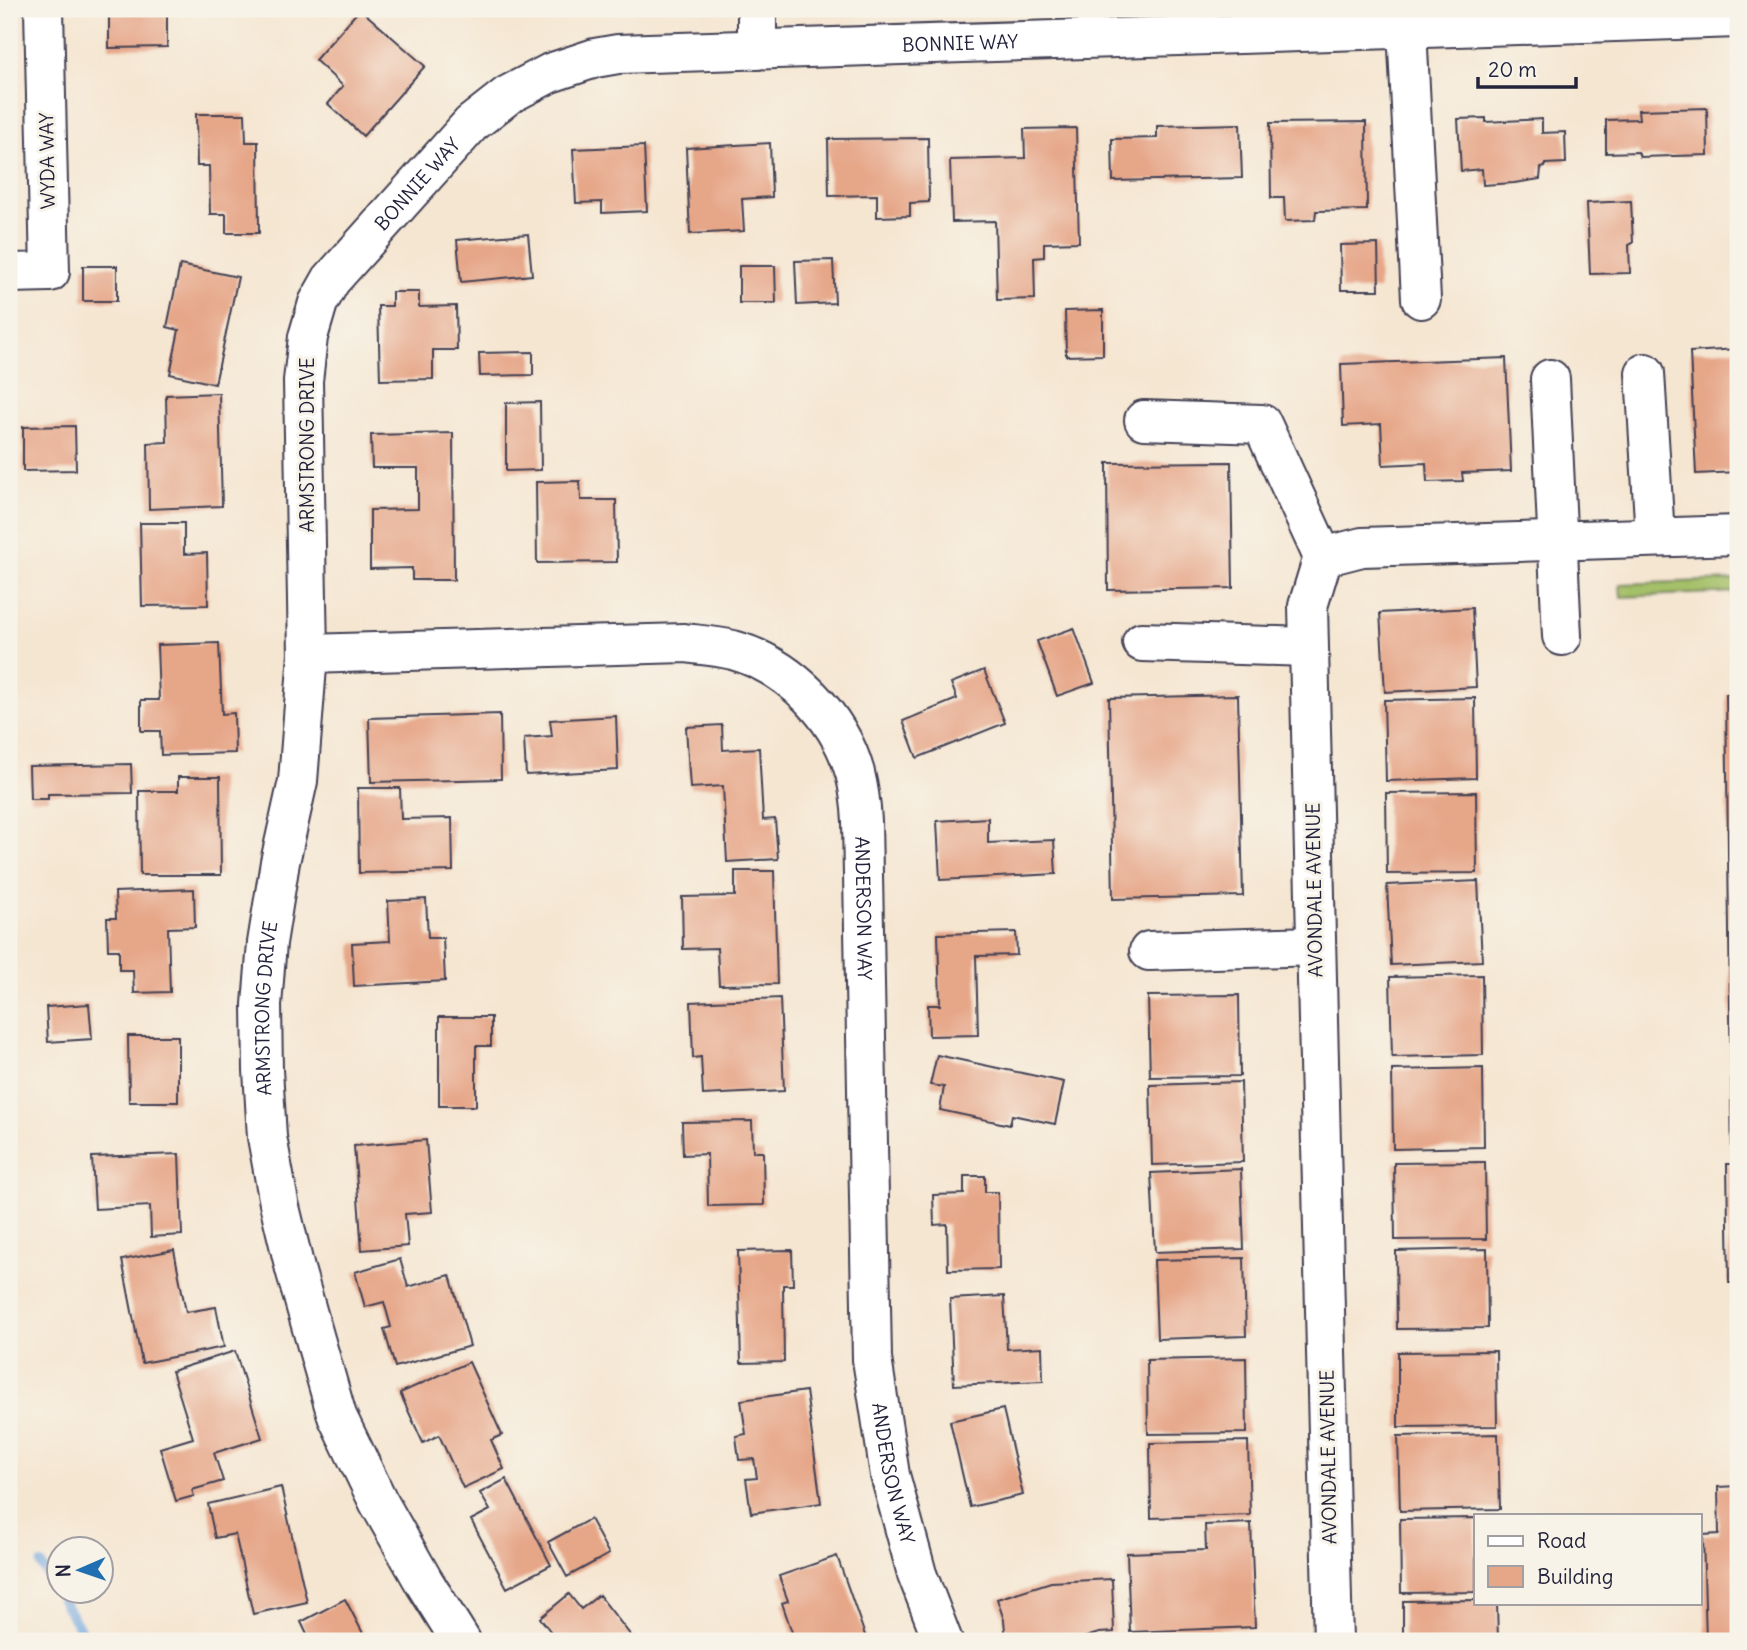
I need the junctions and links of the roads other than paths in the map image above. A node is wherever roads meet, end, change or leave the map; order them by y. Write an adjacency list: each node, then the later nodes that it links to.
1 (44, 9): 7 (street, WYDA WAY)
2 (757, 9): 6 (street)
3 (1590, 16): 4 (street, BONNIE WAY); 5 (street, BONNIE WAY)
4 (1738, 18)
5 (1408, 29): 6 (street, BONNIE WAY); 8 (street)
6 (757, 50): 9 (street, BONNIE WAY)
7 (9, 273)
8 (1421, 299)
9 (308, 337): 20 (street, ARMSTRONG DRIVE)
10 (1645, 373): 14 (street)
11 (1550, 379): 15 (street)
12 (1144, 420): 16 (street)
13 (1738, 534): 14 (street)
14 (1655, 537): 15 (street)
15 (1558, 541): 16 (street); 17 (street)
16 (1323, 557): 19 (street, AVONDALE AVENUE)
17 (1562, 636)
18 (1142, 642): 19 (street)
19 (1308, 647): 21 (street, AVONDALE AVENUE)
20 (309, 654): 23 (street, ARMSTRONG DRIVE); 24 (street, ANDERSON WAY)
21 (1315, 946): 22 (street); 25 (street, AVONDALE AVENUE)
22 (1149, 951)
23 (461, 1641)
24 (943, 1641)
25 (1333, 1641)

